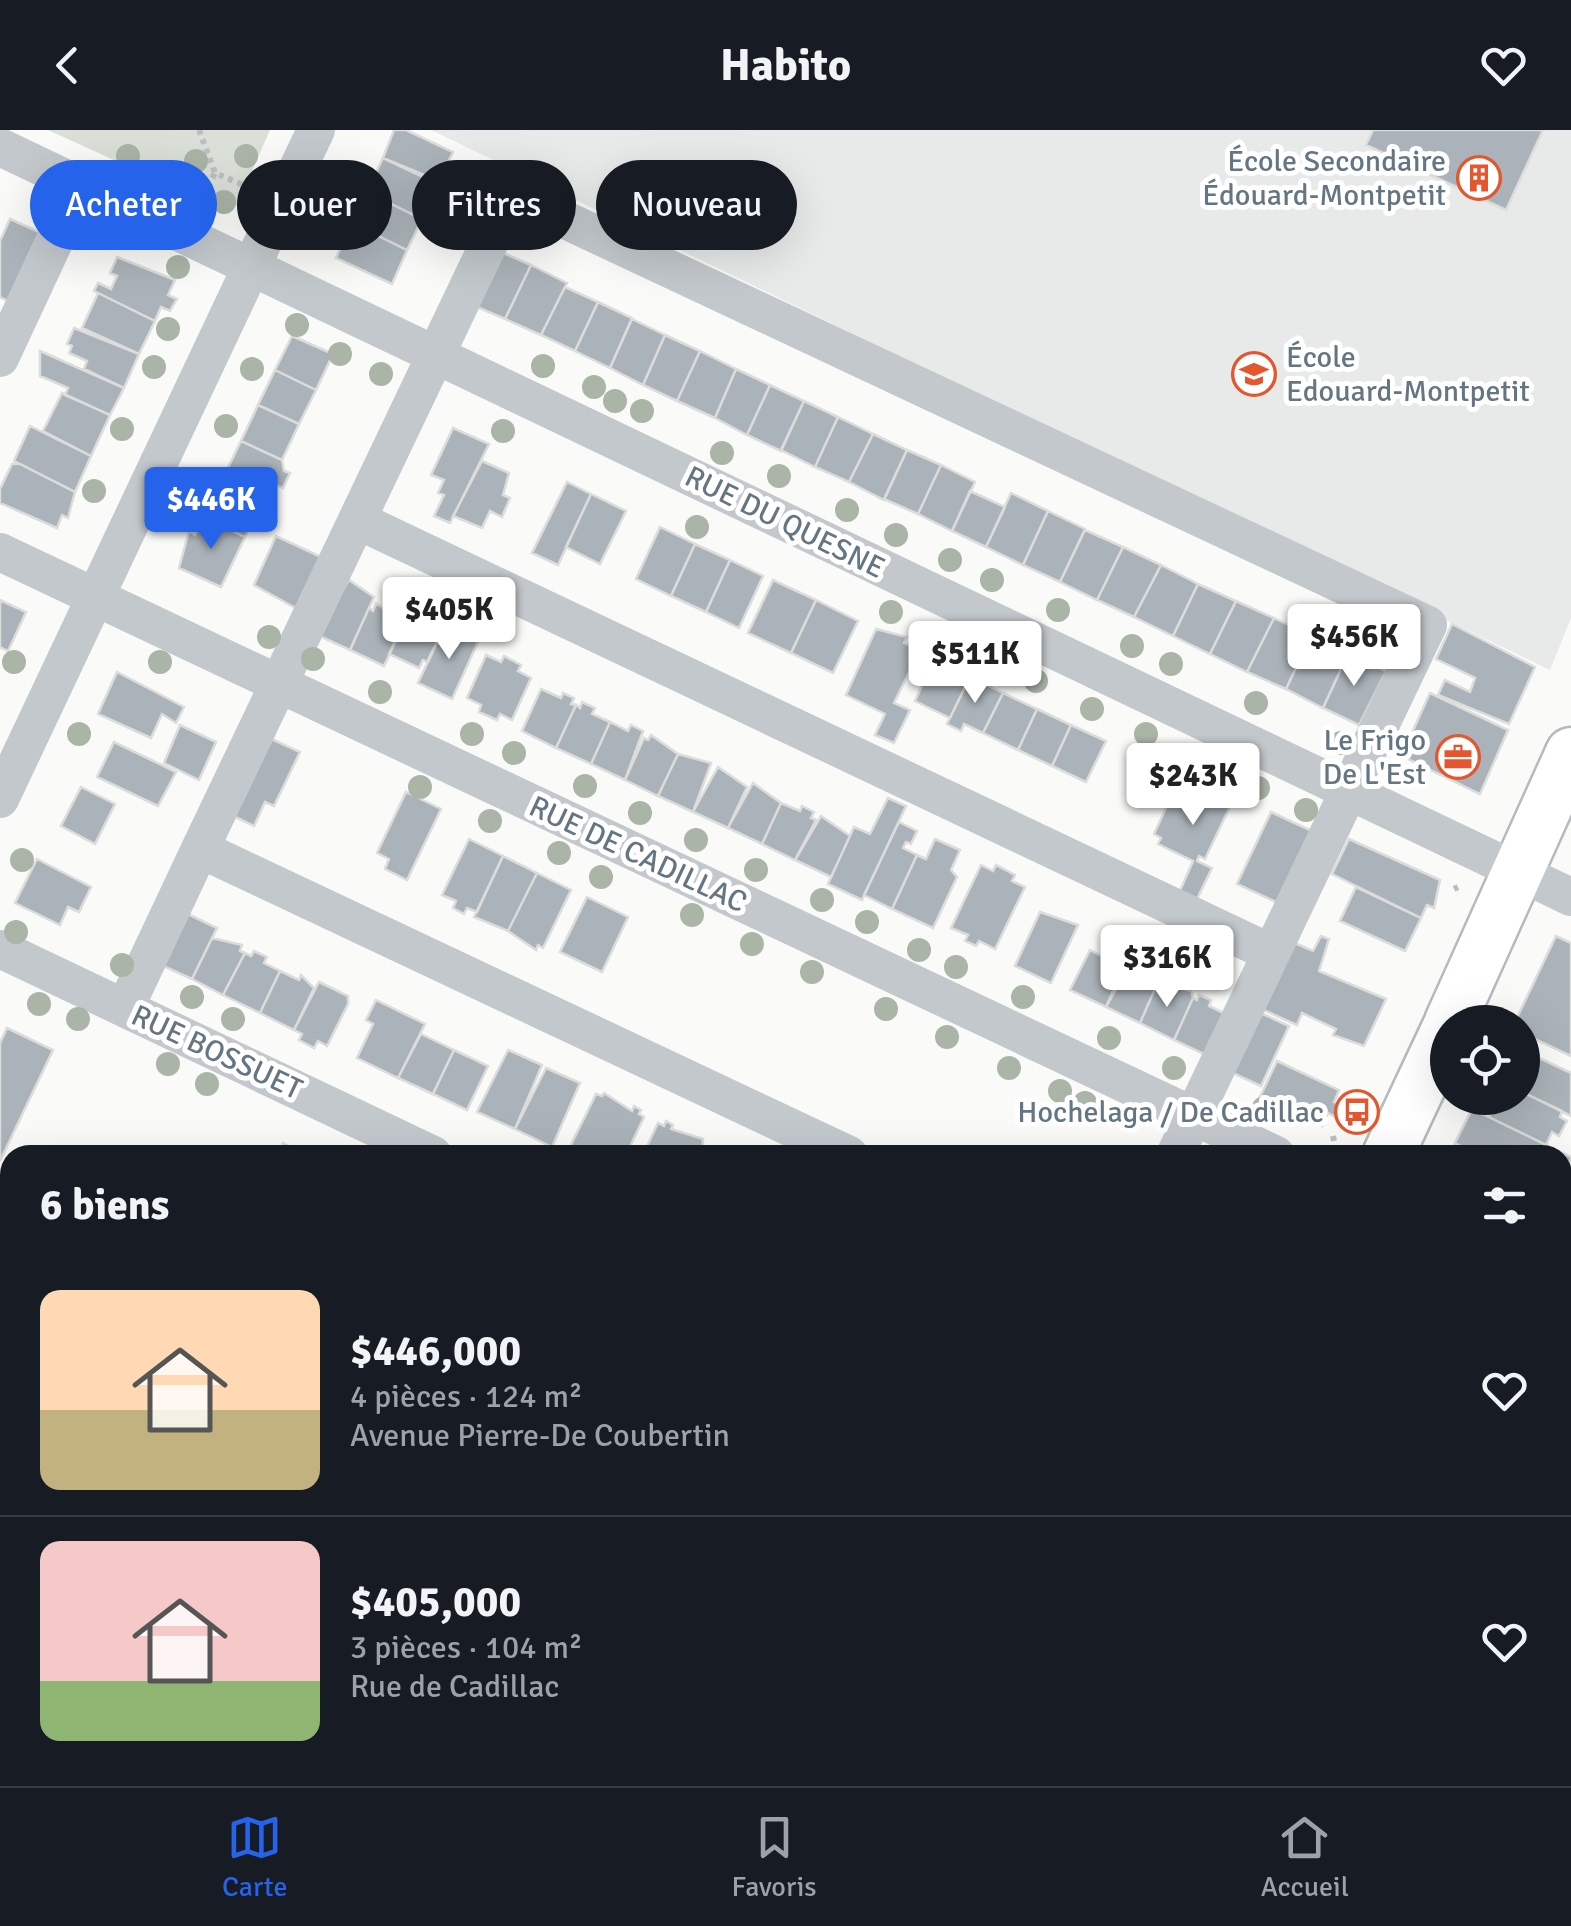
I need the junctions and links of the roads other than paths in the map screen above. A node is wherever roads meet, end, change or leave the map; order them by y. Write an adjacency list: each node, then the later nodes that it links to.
1 (316, 130): 6 (street)
2 (0, 147): 3 (street, RUE DU QUESNE)
3 (30, 161)
4 (49, 250): 7 (street)
5 (215, 250): 6 (street, RUE DU QUESNE)
6 (252, 268): 8 (street, RUE DU QUESNE); 11 (street)
7 (1, 353)
8 (435, 355): 9 (street); 14 (street, RUE DU QUESNE); 14 (street)
9 (357, 520): 12 (street); 20 (street)
10 (0, 552): 11 (street, RUE DE CADILLAC)
11 (95, 598): 12 (street, RUE DE CADILLAC); 15 (street)
12 (279, 685): 16 (street); 24 (street, RUE DE CADILLAC)
13 (1571, 753): 17 (main road)
14 (1346, 790): 17 (street, RUE DU QUESNE); 20 (street)
15 (0, 799)
16 (200, 849): 22 (street); 26 (street)
17 (1520, 872): 18 (street, RUE DU QUESNE); 21 (main road)
18 (1571, 897)
19 (0, 949): 22 (street, RUE BOSSUET)
20 (1271, 953): 24 (street)
21 (1458, 1005)
22 (125, 1008): 25 (street, RUE BOSSUET)
23 (1430, 1065): 29 (main road)
24 (1193, 1117): 27 (street); 28 (street, RUE DE CADILLAC)
25 (412, 1145)
26 (828, 1145)
27 (1180, 1145)
28 (1254, 1145)
29 (1393, 1145)

